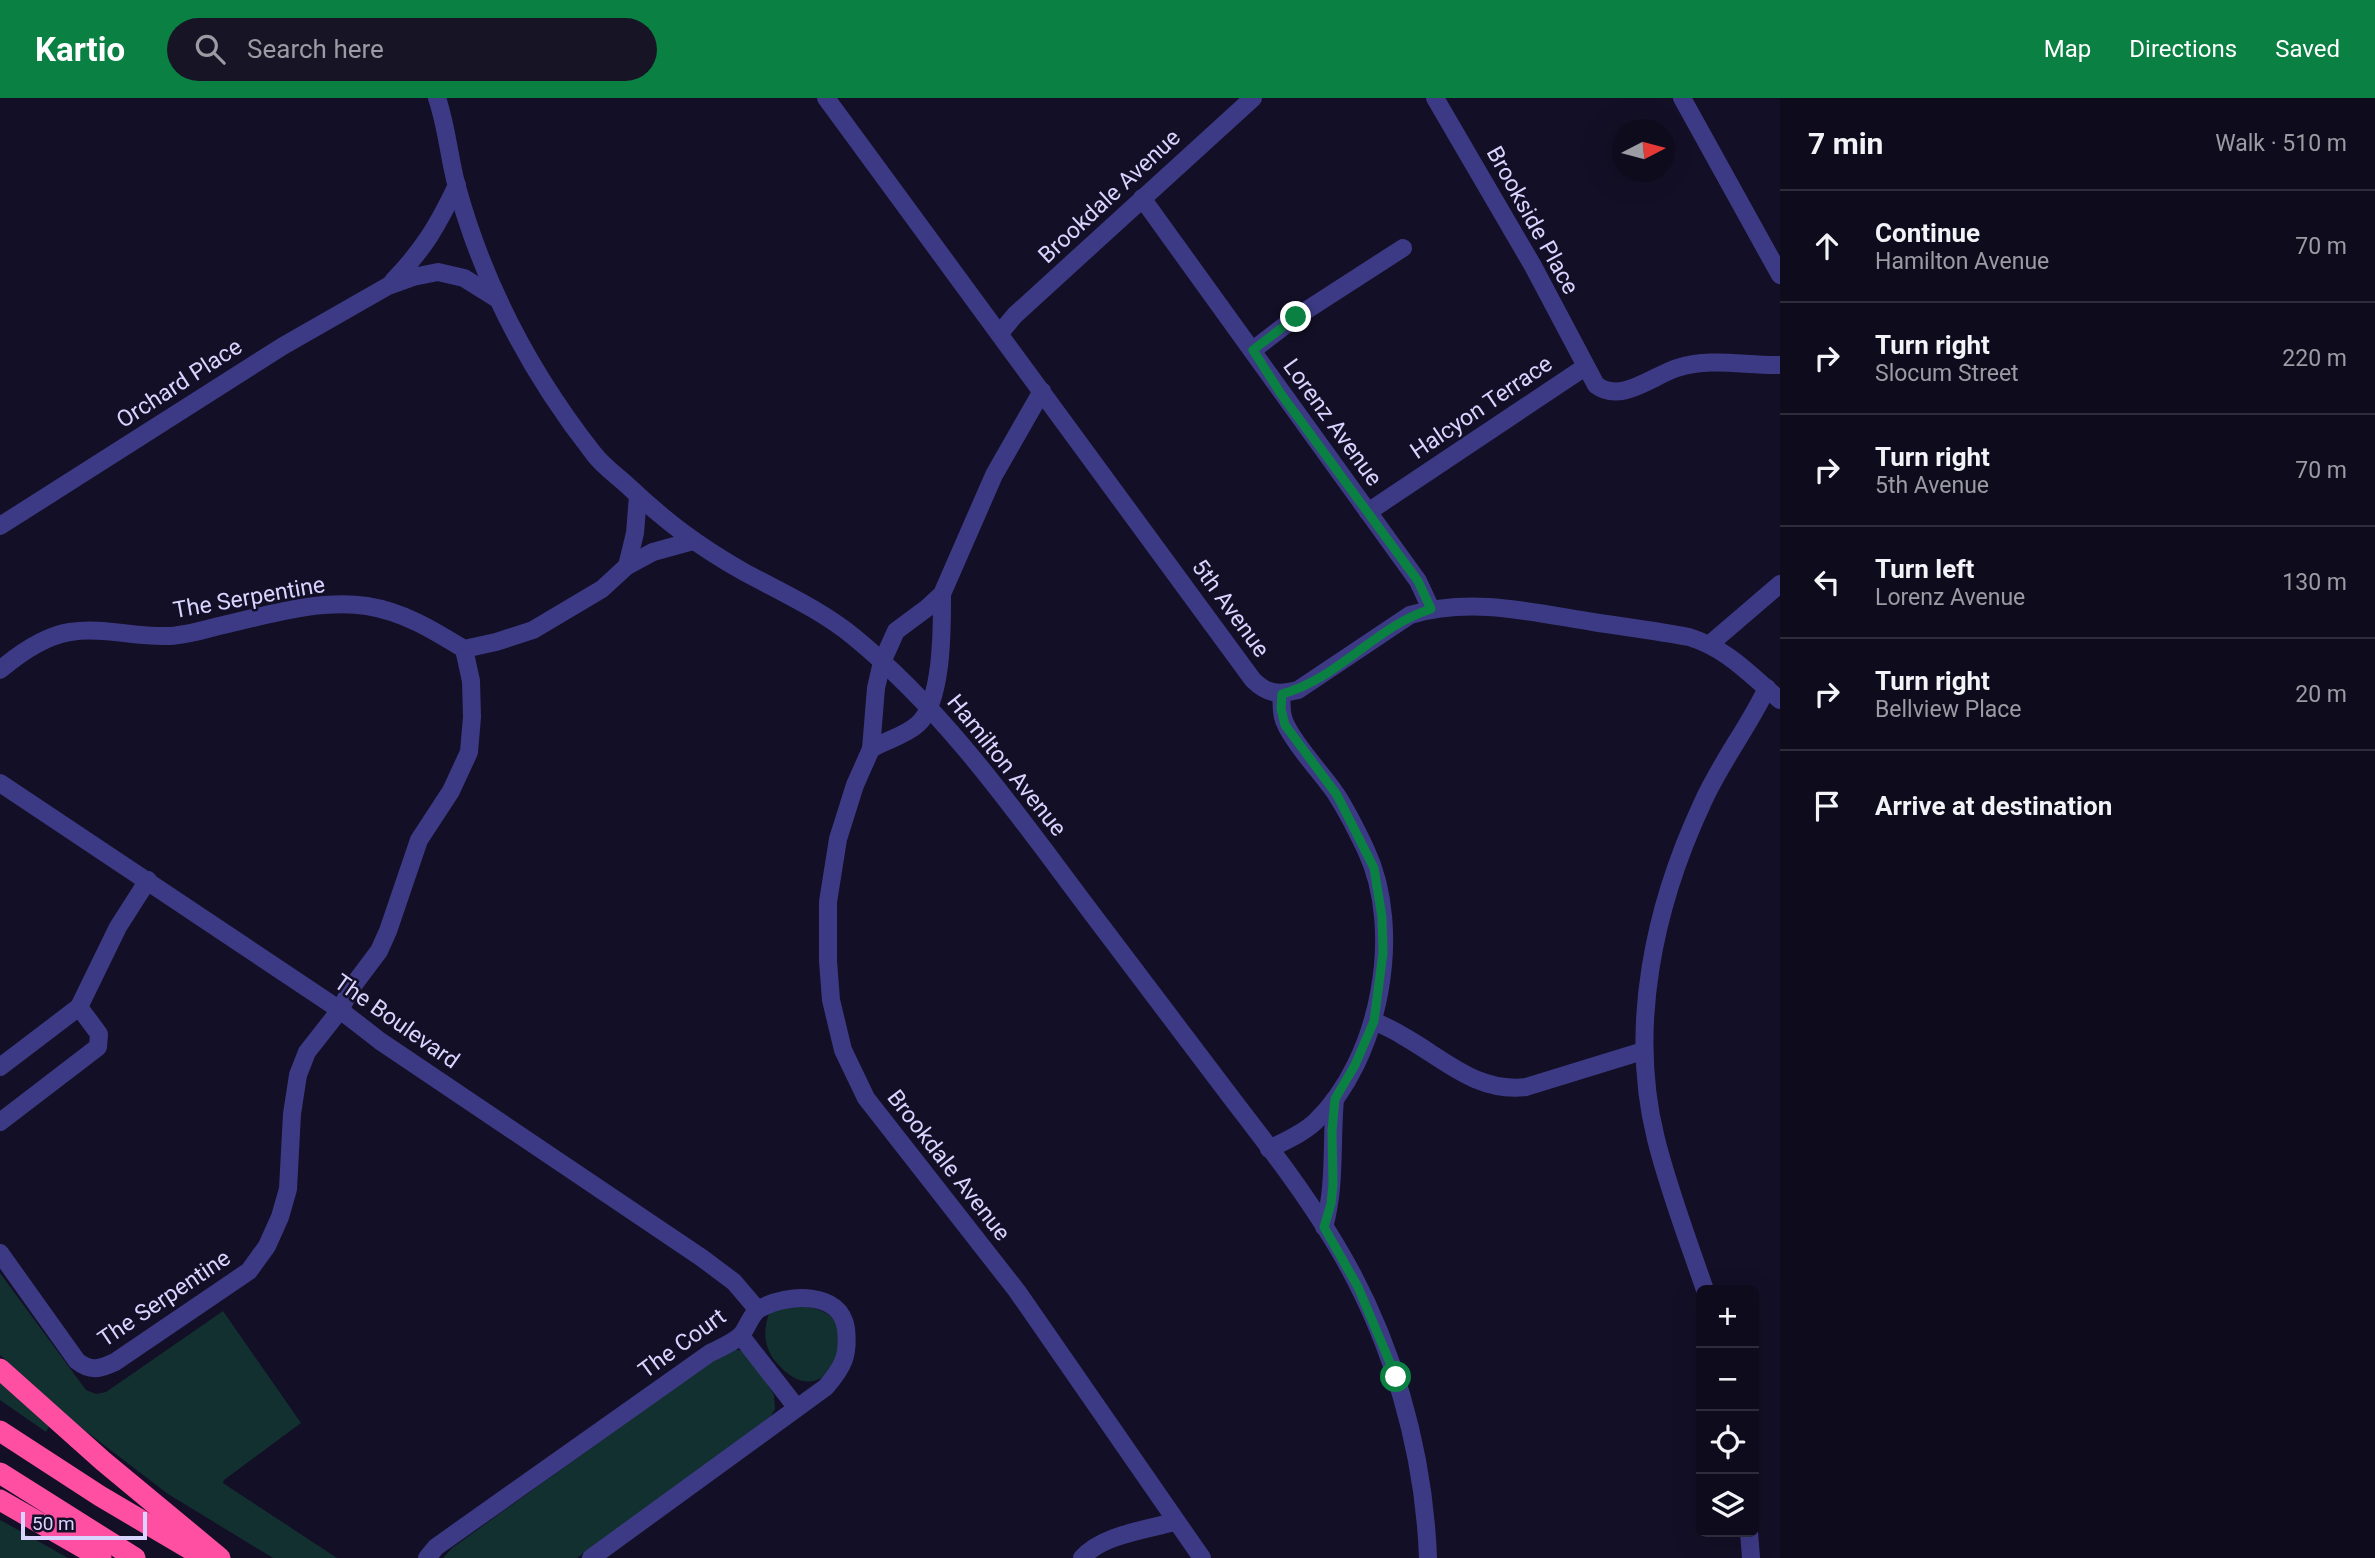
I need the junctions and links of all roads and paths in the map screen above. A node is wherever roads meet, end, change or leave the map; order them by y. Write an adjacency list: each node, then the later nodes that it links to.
1 (436, 98): 6 (street, Hamilton Avenue)
2 (826, 98): 12 (street, 5th Avenue)
3 (1435, 98): 15 (street, Brookside Place)
4 (1682, 98): 9 (street)
5 (1247, 100): 7 (street, Brookdale Avenue)
6 (457, 185): 10 (street, Orchard Place); 11 (street, Hamilton Avenue)
7 (1142, 198): 12 (street, Brookdale Avenue); 13 (street, Lorenz Avenue)
8 (1403, 248): 13 (street)
9 (1780, 275)
10 (388, 286): 11 (street, Orchard Place); 19 (street, Orchard Place)
11 (496, 298): 17 (street, Hamilton Avenue)
12 (1000, 333): 16 (street, 5th Avenue)
13 (1253, 350): 18 (street, Lorenz Avenue)
14 (1780, 365): 15 (street, Halcyon Terrace)
15 (1585, 367): 18 (street, Halcyon Terrace)
16 (1042, 391): 23 (street, Brookdale Avenue); 29 (street, 5th Avenue)
17 (638, 496): 20 (street, Hamilton Avenue); 21 (street)
18 (1368, 512): 24 (street, Lorenz Avenue)
19 (0, 526)
20 (693, 541): 21 (street); 27 (street, Hamilton Avenue)
21 (627, 566): 26 (street)
22 (1780, 584): 25 (street)
23 (942, 594): 27 (street, Brookdale Avenue); 31 (street, Brookdale Avenue)
24 (1431, 609): 25 (street); 29 (street)
25 (1710, 643): 30 (street)
26 (464, 649): 28 (street, The Serpentine); 36 (street, The Serpentine)
27 (882, 662): 31 (street, Hamilton Avenue); 32 (street, Brookdale Avenue)
28 (0, 670)
29 (1282, 694): 37 (street)
30 (1773, 694): 38 (street)
31 (930, 708): 32 (street); 42 (street, Hamilton Avenue)
32 (871, 749): 53 (street, Brookdale Avenue)
33 (0, 783): 34 (street, The Boulevard)
34 (148, 880): 35 (street); 36 (street, The Boulevard)
35 (79, 1007): 39 (street); 41 (street)
36 (340, 1010): 44 (street, The Serpentine); 46 (street, The Boulevard)
37 (1374, 1021): 38 (street); 40 (street)
38 (1643, 1051): 45 (street)
39 (0, 1066)
40 (1335, 1099): 42 (street); 43 (street)
41 (0, 1122)
42 (1269, 1149): 43 (street, Hamilton Avenue)
43 (1324, 1227): 63 (street, Hamilton Avenue)
44 (0, 1253)
45 (1703, 1285)
46 (757, 1309): 47 (street, The Court); 49 (street, The Court)
47 (741, 1336): 49 (street); 59 (street, The Court)
48 (0, 1369): 58 (highway)
49 (797, 1408): 60 (street, The Court)
50 (0, 1431): 57 (highway)
51 (0, 1474): 56 (highway)
52 (0, 1500): 55 (highway)
53 (1174, 1522): 61 (street); 62 (street, Brookdale Avenue)
54 (1749, 1537): 64 (street)
55 (101, 1558)
56 (135, 1558)
57 (205, 1558)
58 (220, 1558)
59 (427, 1558)
60 (592, 1558)
61 (1082, 1558)
62 (1202, 1558)
63 (1428, 1558)
64 (1751, 1558)

